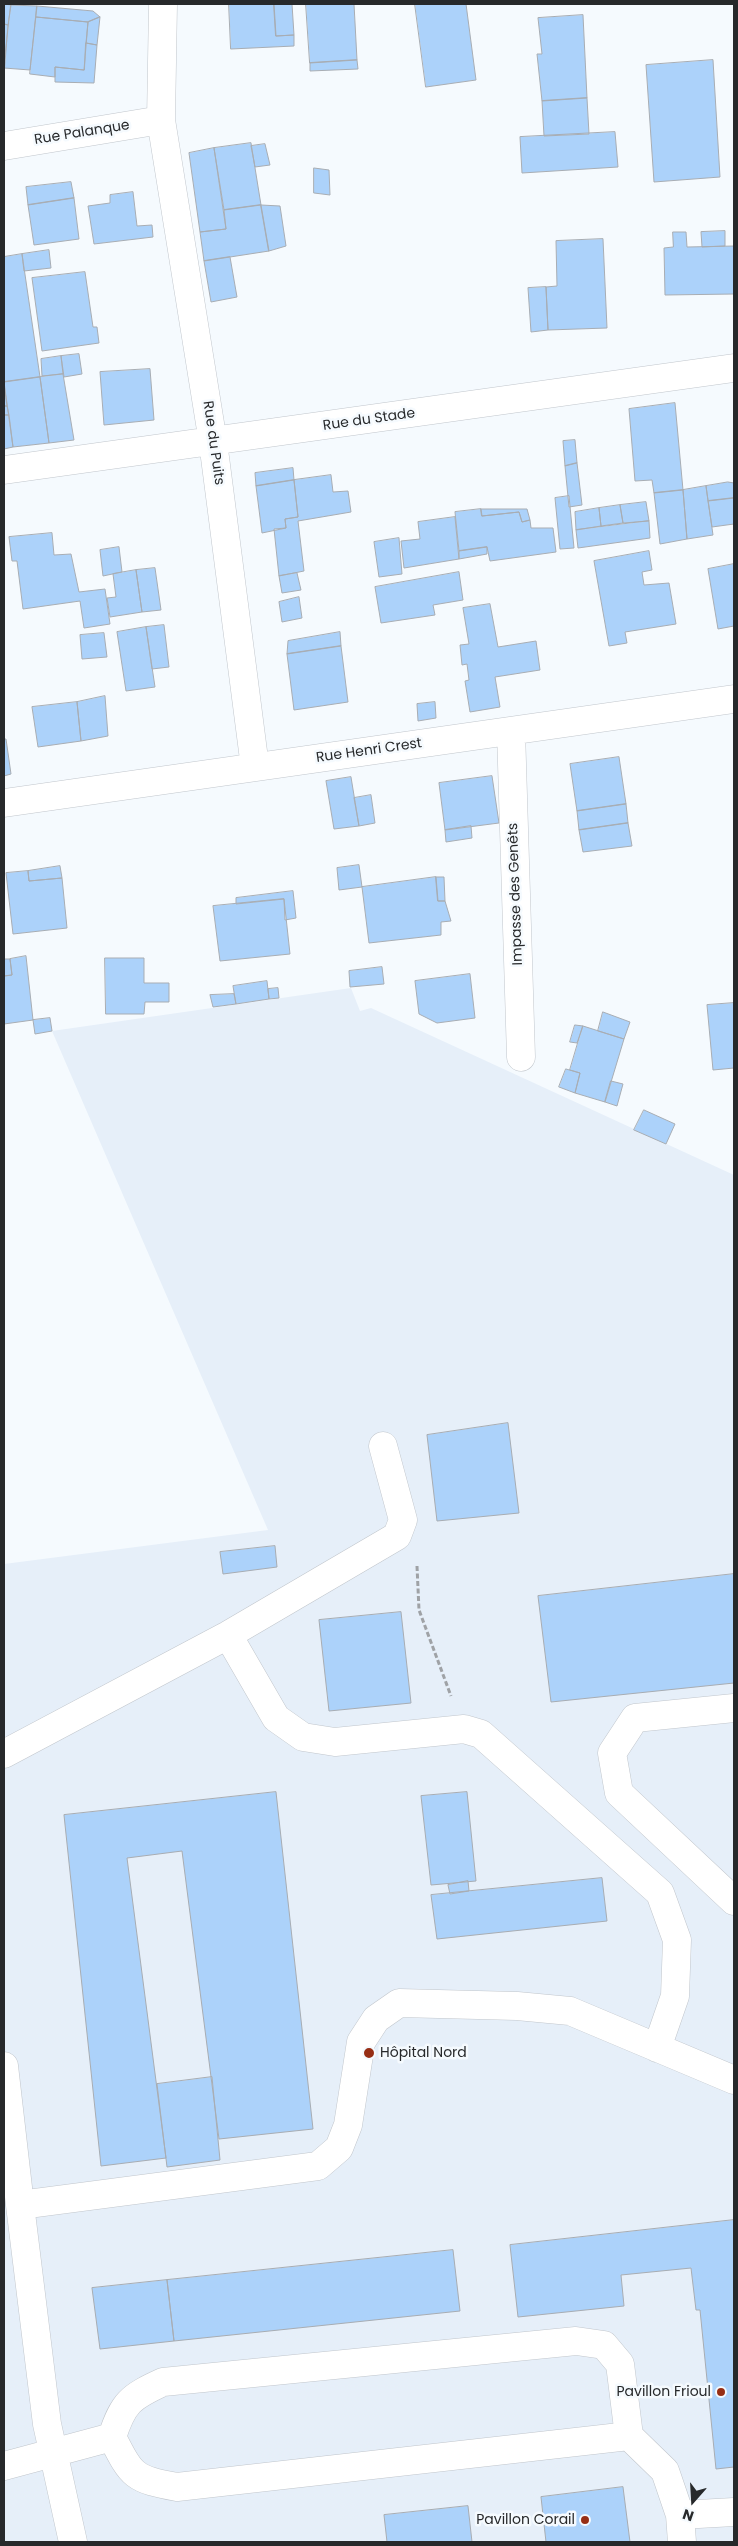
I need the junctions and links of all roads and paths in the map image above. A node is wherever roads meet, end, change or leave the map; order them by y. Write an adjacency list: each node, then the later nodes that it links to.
1 (163, 4): 2 (street, Rue du Puits)
2 (161, 120): 3 (street, Rue Palanque); 5 (street, Rue du Puits)
3 (4, 146)
4 (734, 368): 5 (street, Rue du Stade)
5 (213, 442): 6 (street, Rue du Stade); 9 (street, Rue du Puits)
6 (4, 470)
7 (734, 699): 8 (street, Rue Henri Crest)
8 (511, 731): 9 (street, Rue Henri Crest); 11 (street, Impasse des Genêts)
9 (255, 767): 10 (street, Rue Henri Crest)
10 (4, 803)
11 (521, 1057)
12 (383, 1446): 14 (street)
13 (417, 1566): 16 (path)
14 (228, 1635): 16 (street); 17 (street)
15 (734, 1708): 18 (street)
16 (464, 1729): 19 (street)
17 (4, 1754)
18 (734, 1901)
19 (657, 2048): 21 (street); 22 (street)
20 (4, 2066): 22 (street)
21 (734, 2080)
22 (20, 2205): 25 (street)
23 (629, 2436): 24 (street); 24 (street); 28 (street)
24 (112, 2437): 25 (street)
25 (53, 2453): 26 (street); 29 (street)
26 (4, 2466)
27 (734, 2512): 28 (street)
28 (680, 2515): 30 (street)
29 (73, 2542)
30 (682, 2542)

